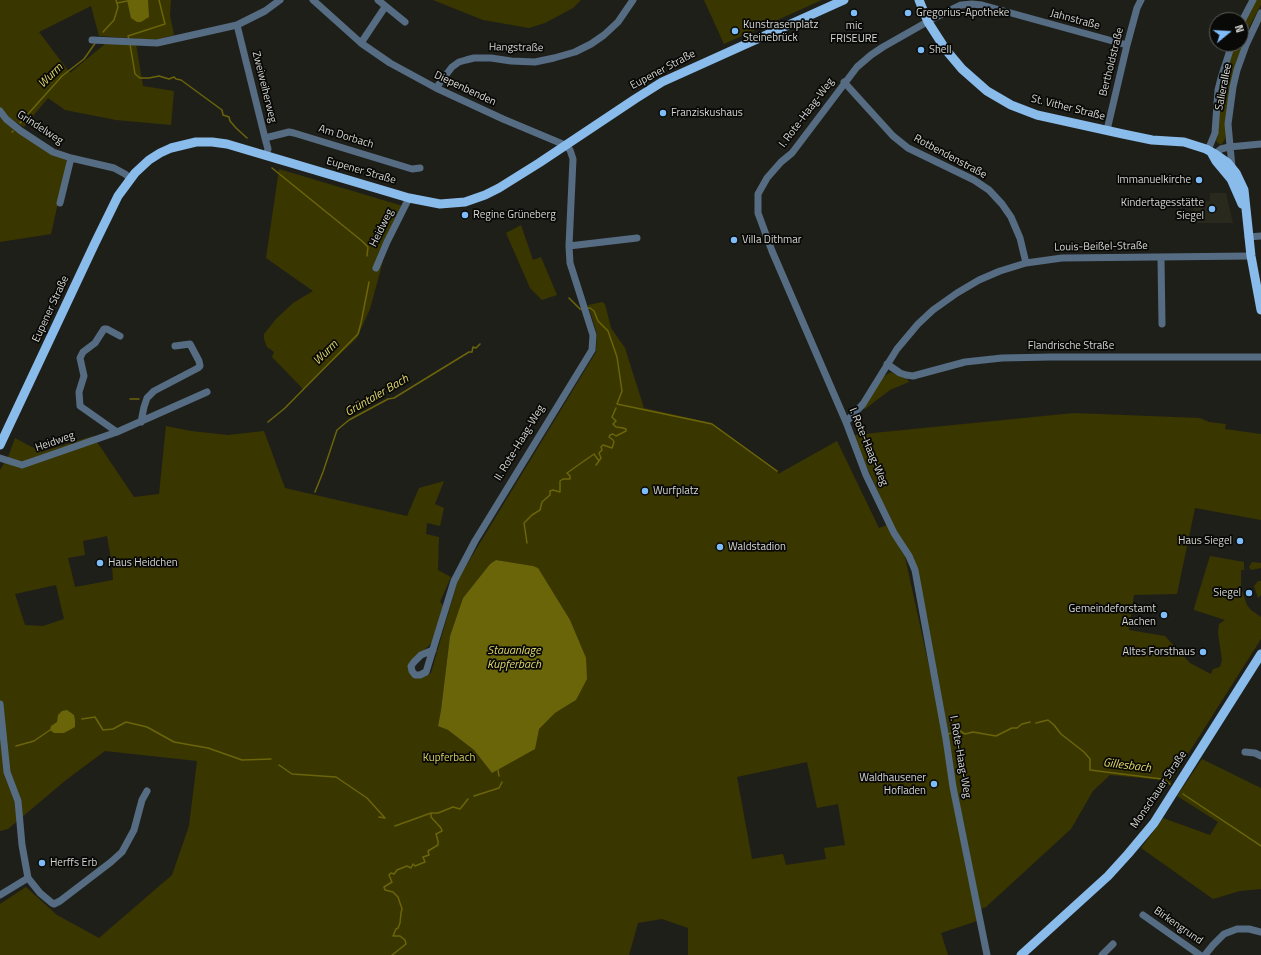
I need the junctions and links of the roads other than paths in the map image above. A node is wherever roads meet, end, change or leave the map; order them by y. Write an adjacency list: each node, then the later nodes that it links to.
1 (280, 0): 15 (street)
2 (312, 0): 17 (street, Diepenbenden)
3 (378, 0): 10 (street)
4 (633, 0): 21 (street, Hangstraße)
5 (844, 0): 26 (main road, Eupener Straße)
6 (920, 0): 14 (main road, St. Vither Straße)
7 (1141, 0): 18 (street, Bertholdstraße)
8 (1252, 0): 11 (street)
9 (972, 4): 14 (street, I. Rote-Haag-Weg); 18 (street, Jahnstraße)
10 (385, 7): 13 (street); 17 (street)
11 (1246, 12)
12 (1261, 13): 27 (street, Salierallee)
13 (405, 22)
14 (928, 22): 20 (street, I. Rote-Haag-Weg); 23 (main road, St. Vither Straße)
15 (237, 25): 16 (street); 24 (street, Zweiweiherweg)
16 (92, 40)
17 (361, 43): 21 (street, Diepenbenden)
18 (1127, 45): 23 (street, Bertholdstraße)
19 (1229, 52): 28 (street, Salierallee)
20 (844, 82): 43 (street, Rotbendenstraße); 53 (street, I. Rote-Haag-Weg)
21 (436, 88): 26 (street, Diepenbenden)
22 (0, 111): 30 (street, Grindelweg)
23 (1107, 130): 28 (main road, St. Vither Straße)
24 (265, 138): 29 (street, Zweiweiherweg); 32 (street, Am Dorbach)
25 (1258, 144): 27 (street)
26 (565, 145): 34 (main road, Eupener Straße); 40 (street, II. Rote-Haag-Weg)
27 (1229, 147): 28 (street); 31 (street, Salierallee)
28 (1212, 152): 31 (main road, St. Vither Straße); 36 (main road)
29 (266, 156): 33 (main road, Eupener Straße); 34 (main road, Eupener Straße)
30 (71, 158): 33 (street, Grindelweg); 35 (street, Grindelweg)
31 (1232, 167): 36 (main road)
32 (420, 168)
33 (130, 178): 55 (main road, Eupener Straße)
34 (409, 198): 44 (street, Heidweg)
35 (60, 203)
36 (1245, 210): 38 (main road)
37 (1261, 236): 38 (street)
38 (1248, 237): 41 (main road)
39 (636, 238): 40 (street)
40 (569, 246): 57 (street, II. Rote-Haag-Weg)
41 (1251, 256): 42 (street, Louis-Beißel-Straße); 45 (main road)
42 (1161, 258): 43 (street, Louis-Beißel-Straße); 46 (street, Louis-Beißel-Straße)
43 (1026, 263): 50 (street, Louis-Beißel-Straße)
44 (376, 268)
45 (1261, 310)
46 (1162, 324)
47 (120, 336): 54 (street)
48 (175, 346): 52 (street)
49 (1261, 357): 50 (street, Flandrische Straße)
50 (887, 364): 53 (street, Louis-Beißel-Straße)
51 (207, 392): 52 (street, Heidweg)
52 (141, 422): 54 (street, Heidweg)
53 (846, 422): 69 (street, I. Rote-Haag-Weg)
54 (117, 432): 56 (street, Heidweg)
55 (0, 445)
56 (0, 458)
57 (433, 650)
58 (1261, 654): 70 (main road, Monschauer Straße)
59 (0, 704): 63 (street)
60 (1245, 752): 61 (street)
61 (1261, 756)
62 (147, 791): 63 (street)
63 (28, 878): 64 (street)
64 (0, 895)
65 (1143, 915): 71 (street, Birkengrund)
66 (1261, 932): 72 (street)
67 (1113, 944): 68 (street)
68 (1104, 954)
69 (987, 955)
70 (1021, 955)
71 (1200, 955)
72 (1205, 955)

